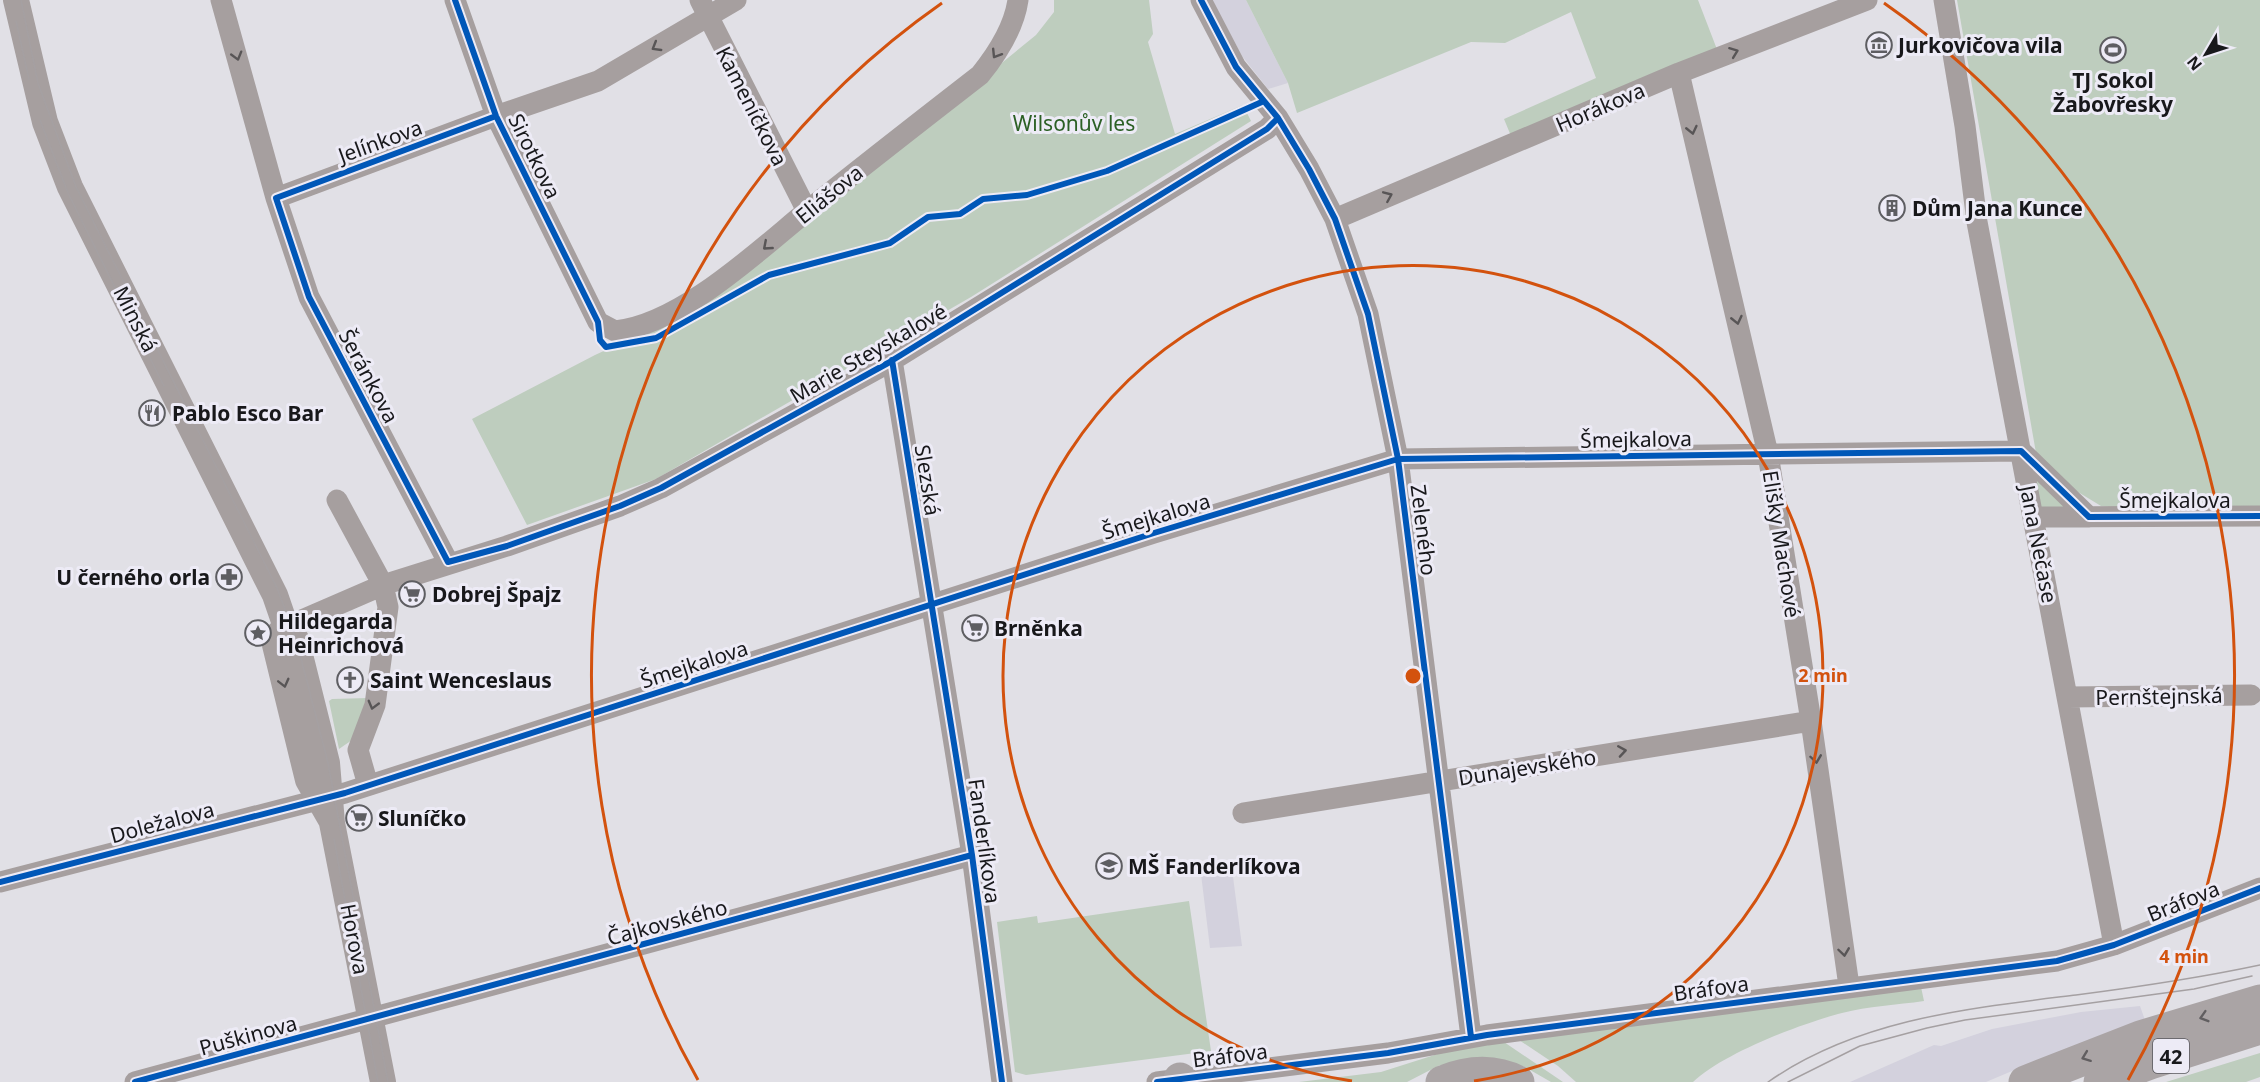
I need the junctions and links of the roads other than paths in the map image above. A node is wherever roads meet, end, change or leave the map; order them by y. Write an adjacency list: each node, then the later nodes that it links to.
1 (16, 0): 28 (street, Minská)
2 (221, 0): 13 (street, Šeránkova, one-way to 13)
3 (455, 0): 11 (street, Sirotkova)
4 (736, 0): 9 (street, Jelínkova)
5 (1018, 0): 14 (street, Eliášova, one-way to 14)
6 (1201, 0): 12 (street, Zeleného)
7 (1867, 0): 10 (street, Horákova, one-way to 7)
8 (1944, 0): 18 (street, Jana Nečase)
9 (703, 9): 11 (street, Jelínkova, one-way to 11); 14 (street, Kameníčkova)
10 (1679, 73): 15 (street, Horákova, one-way to 10); 19 (street, Elišky Machové, one-way to 19)
11 (496, 116): 13 (street, Jelínkova); 16 (street, Sirotkova)
12 (1278, 118): 15 (street, Zeleného); 17 (street, Marie Steyskalové)
13 (276, 198): 25 (street, Šeránkova)
14 (807, 211): 16 (street, Eliášova, one-way to 16)
15 (1335, 219): 20 (street, Zeleného)
16 (598, 321)
17 (892, 360): 25 (street, Marie Steyskalové); 27 (street, Slezská)
18 (2021, 451): 19 (street, Šmejkalova); 23 (street, Jana Nečase); 24 (street)
19 (1768, 454): 20 (street, Šmejkalova); 31 (street, Elišky Machové)
20 (1398, 459): 27 (street, Šmejkalova); 32 (street, Zeleného)
21 (337, 500): 26 (street)
22 (2260, 516): 24 (street, Šmejkalova)
23 (2034, 517): 24 (street, Šmejkalova); 30 (street, Jana Nečase)
24 (2090, 517)
25 (448, 562): 26 (street, Marie Steyskalové)
26 (383, 585): 28 (street, Marie Steyskalové); 33 (street, one-way to 33)
27 (932, 606): 33 (street, Šmejkalova); 36 (street, Fanderlíkova)
28 (286, 627): 34 (street, Minská)
29 (2251, 695): 30 (street, Pernštejnská)
30 (2068, 697): 39 (street, Jana Nečase)
31 (1811, 721): 32 (street, Dunajevského, one-way to 31); 40 (street, Elišky Machové, one-way to 40)
32 (1440, 781): 35 (street, Dunajevského); 44 (street, Zeleného)
33 (368, 785): 34 (street, Šmejkalova)
34 (324, 797): 37 (street, Doležalova); 42 (street, Horova)
35 (1243, 813)
36 (972, 855): 42 (street, Čajkovského); 48 (street, Fanderlíkova)
37 (0, 882)
38 (2260, 888): 39 (street, Bráfova)
39 (2114, 945): 40 (street, Bráfova)
40 (1849, 986): 44 (street, Bráfova)
41 (2260, 1001): 51 (highway, 42, one-way to 51)
42 (370, 1020): 46 (street, Puškinova); 47 (street, Horova)
43 (2260, 1028): 52 (highway, 42)
44 (1471, 1037): 45 (street, Bráfova)
45 (1172, 1081)
46 (135, 1082)
47 (382, 1082)
48 (1002, 1082)
49 (1442, 1082): 50 (highway)
50 (1518, 1082)
51 (2025, 1082)
52 (2100, 1082)

